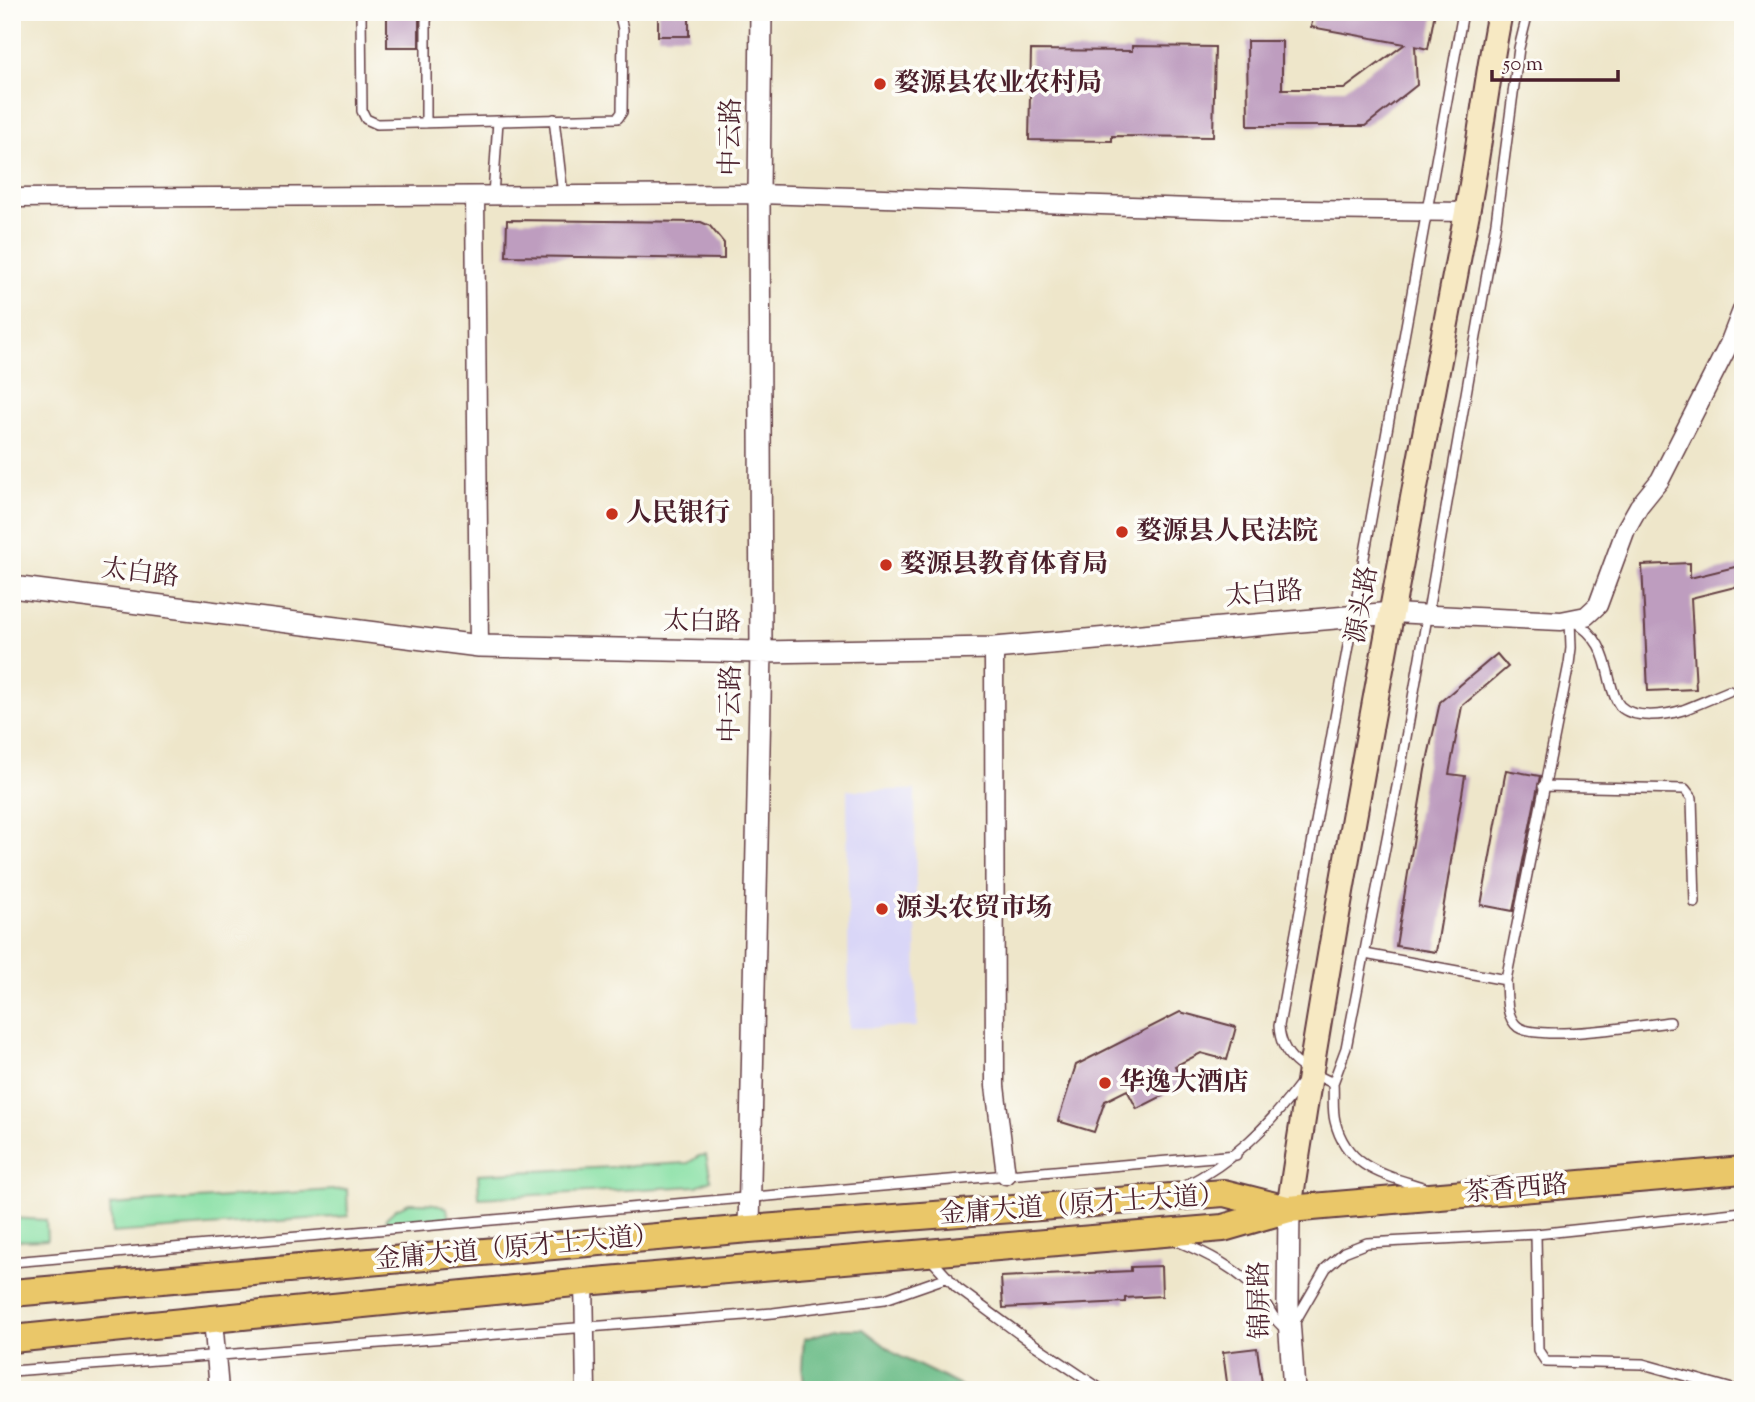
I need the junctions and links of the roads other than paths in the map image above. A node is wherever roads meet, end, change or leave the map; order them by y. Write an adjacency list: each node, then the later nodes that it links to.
1 (361, 12): 10 (lane)
2 (429, 12): 10 (lane)
3 (619, 12): 8 (lane)
4 (761, 12): 11 (street, 中云路)
5 (1463, 12): 16 (lane)
6 (1500, 12): 17 (main road, 源头路)
7 (1528, 12): 22 (lane)
8 (554, 120): 9 (lane); 13 (lane)
9 (498, 121): 10 (lane); 12 (lane)
10 (426, 123)
11 (759, 194): 13 (street); 16 (street); 27 (street, 中云路)
12 (493, 195): 13 (street); 14 (street)
13 (563, 195)
14 (474, 196): 15 (street); 25 (street)
15 (12, 198)
16 (1427, 211): 17 (street); 23 (lane)
17 (1467, 212): 21 (main road, 源头路)
18 (1743, 308): 19 (street)
19 (1736, 346): 24 (street)
20 (12, 587): 25 (street, 太白路)
21 (1392, 613): 22 (street); 23 (street, 太白路); 34 (main road, 源头路)
22 (1428, 614): 24 (street); 31 (lane)
23 (1353, 615): 26 (street, 太白路); 34 (lane)
24 (1570, 619): 28 (lane); 29 (lane)
25 (479, 646): 27 (street, 太白路)
26 (994, 648): 27 (street, 太白路); 38 (street)
27 (761, 652): 40 (street, 中云路)
28 (1729, 691)
29 (1543, 786): 30 (lane); 32 (lane)
30 (1695, 903)
31 (1365, 954): 32 (lane); 35 (lane)
32 (1506, 980): 33 (lane)
33 (1670, 1022)
34 (1310, 1072): 35 (lane); 36 (lane); 42 (main road, 源头路)
35 (1334, 1083): 39 (lane)
36 (1236, 1155): 38 (lane); 41 (lane)
37 (1743, 1170): 39 (main road, 茶香西路)
38 (1006, 1175): 40 (lane)
39 (1450, 1196): 42 (main road, 茶香西路)
40 (749, 1198): 44 (street, 中云路); 48 (lane)
41 (1161, 1198): 42 (main road, 金庸大道（原才士大道）); 44 (main road, 金庸大道（原才士大道）)
42 (1289, 1209): 45 (main road, 金庸大道（原才士大道）); 54 (street, 锦屏路)
43 (1743, 1212): 46 (lane)
44 (749, 1229): 51 (main road, 金庸大道（原才士大道）)
45 (1159, 1234): 47 (main road, 金庸大道（原才士大道）); 54 (lane)
46 (1536, 1234): 54 (lane); 62 (lane)
47 (925, 1254): 49 (lane); 50 (main road, 金庸大道（原才士大道）)
48 (12, 1262)
49 (948, 1278): 53 (lane); 60 (lane)
50 (584, 1282): 52 (main road, 金庸大道（原才士大道）); 53 (street)
51 (12, 1293)
52 (213, 1319): 55 (main road, 金庸大道（原才士大道）); 56 (street)
53 (585, 1326): 56 (lane); 59 (street)
54 (1289, 1332): 61 (street, 锦屏路)
55 (12, 1339)
56 (216, 1354): 57 (lane); 58 (street)
57 (12, 1371)
58 (219, 1390)
59 (586, 1390)
60 (1102, 1390)
61 (1294, 1390)
62 (1736, 1390)

